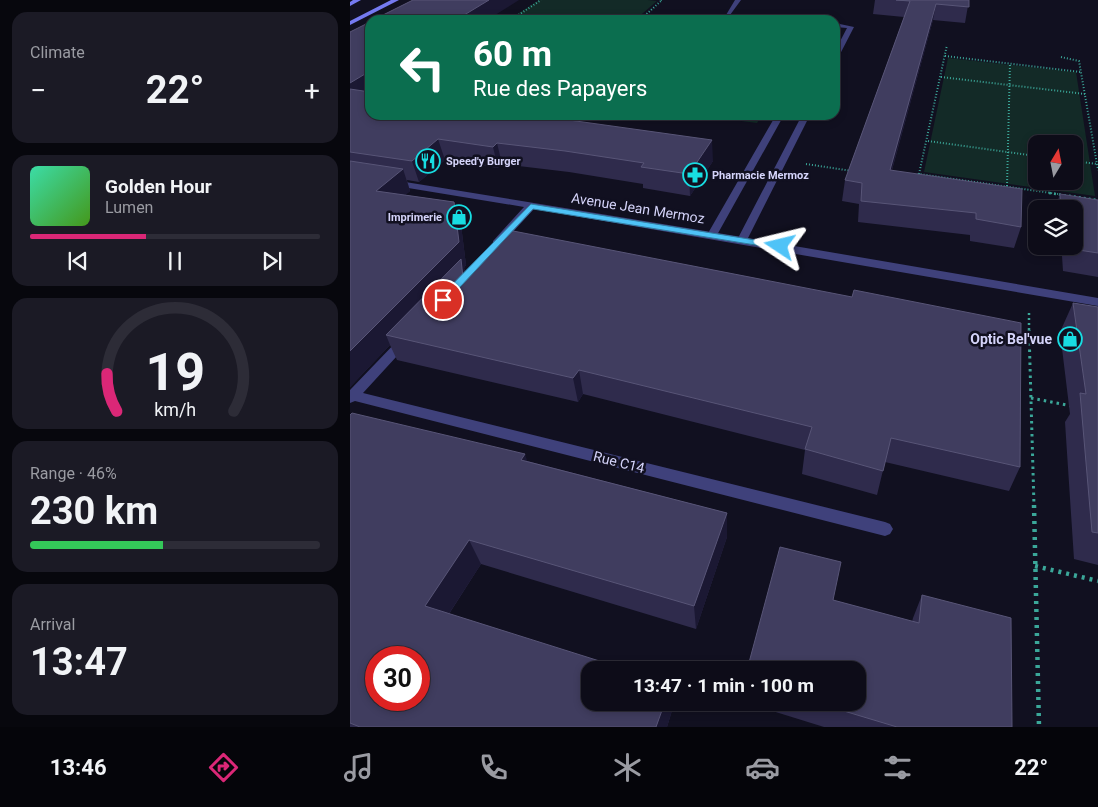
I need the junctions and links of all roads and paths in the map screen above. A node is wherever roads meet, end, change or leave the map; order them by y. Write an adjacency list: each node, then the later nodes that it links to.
1 (358, 0): 6 (main road)
2 (396, 0): 8 (main road)
3 (541, 0): 9 (path)
4 (660, 0): 10 (path)
5 (738, 0): 7 (street)
6 (350, 4)
7 (728, 14)
8 (366, 15)
9 (518, 15)
10 (646, 15)
11 (365, 16): 12 (main road)
12 (350, 23)
13 (840, 26): 15 (street)
14 (947, 45): 16 (path)
15 (840, 48)
16 (945, 56): 18 (path); 20 (path)
17 (1061, 58): 19 (path)
18 (1010, 64): 19 (path); 21 (path)
19 (1081, 72): 22 (path)
20 (941, 77): 21 (path); 25 (path)
21 (1010, 85): 22 (path); 26 (path)
22 (1085, 94): 30 (path)
23 (777, 120): 39 (street)
24 (804, 120): 28 (street)
25 (928, 141): 26 (path); 33 (path)
26 (1008, 152): 27 (path); 36 (path)
27 (1028, 155)
28 (783, 161): 32 (path); 40 (street)
29 (1083, 162): 30 (path)
30 (1097, 164): 31 (path)
31 (1098, 170)
32 (859, 172)
33 (919, 174): 34 (path); 36 (path)
34 (915, 176)
35 (379, 180): 38 (street, Avenue Jean Mermoz)
36 (1007, 186): 37 (path)
37 (1098, 200)
38 (531, 206): 39 (street, Avenue Jean Mermoz); 41 (street)
39 (712, 235): 40 (street, Avenue Jean Mermoz)
40 (742, 240): 42 (street, Avenue Jean Mermoz)
41 (487, 253)
42 (1029, 291): 43 (street, Avenue Jean Mermoz); 46 (path)
43 (1098, 302)
44 (414, 330): 45 (street)
45 (351, 397): 48 (street, Rue C14)
46 (1031, 398): 47 (path); 49 (path)
47 (1079, 407)
48 (885, 528)
49 (1035, 566): 50 (path); 51 (path)
50 (1098, 581)
51 (1039, 727)

